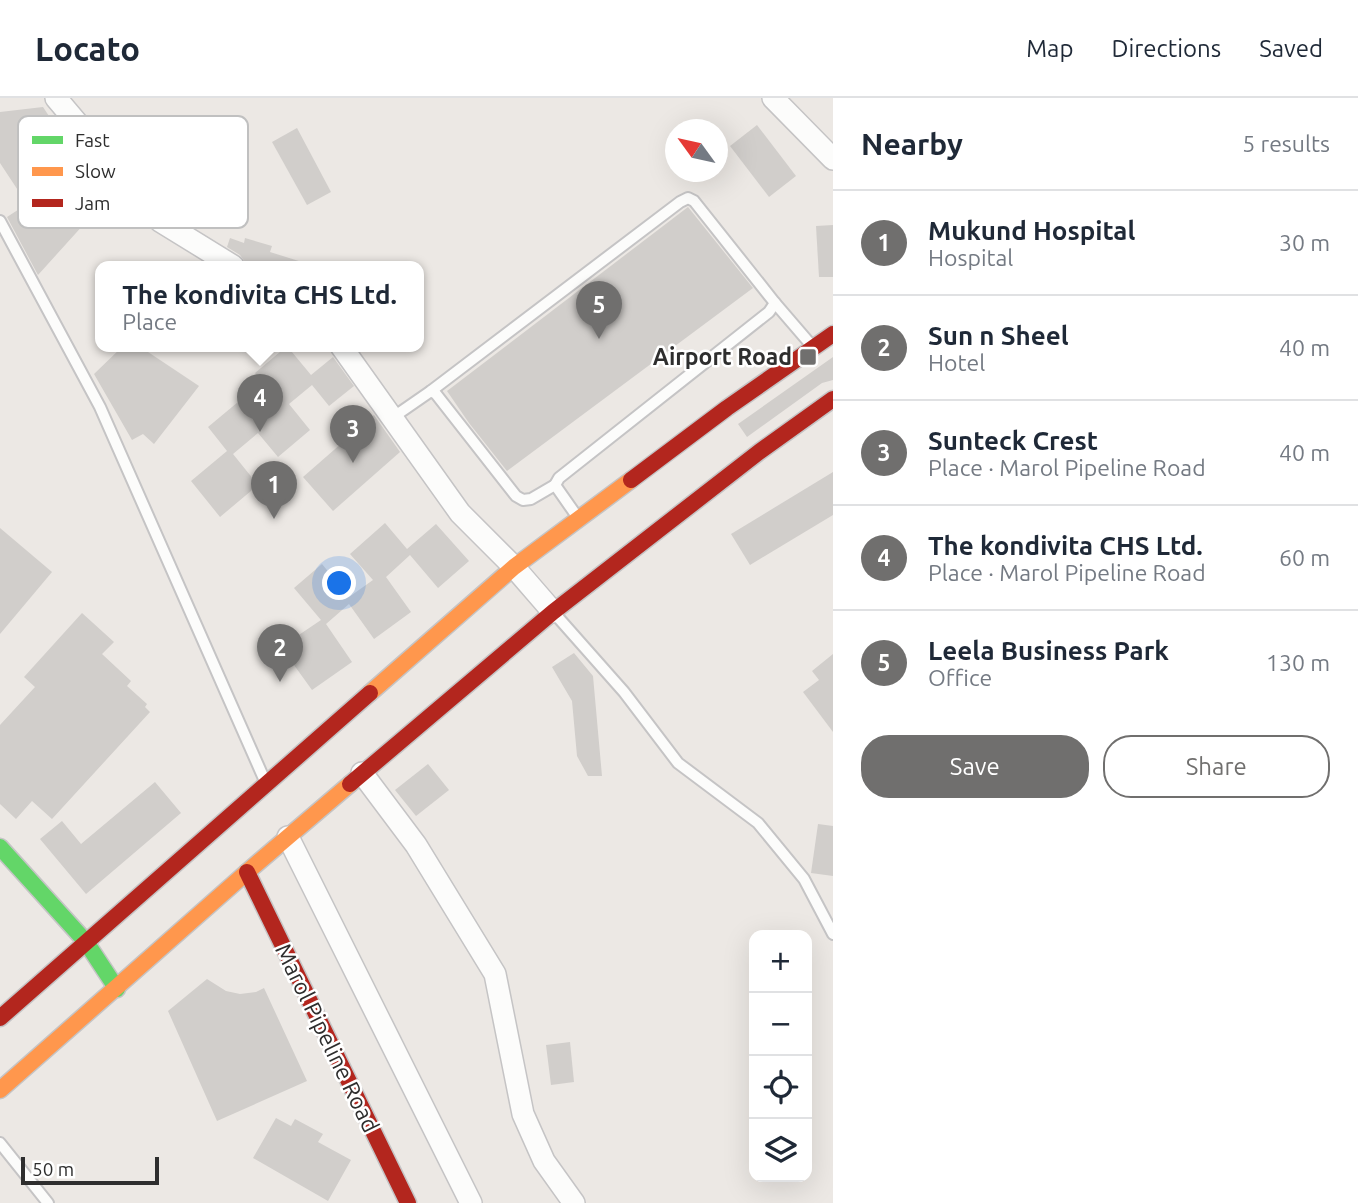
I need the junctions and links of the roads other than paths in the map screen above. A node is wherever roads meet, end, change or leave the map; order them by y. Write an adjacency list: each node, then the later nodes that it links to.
1 (56, 98): 3 (street)
2 (773, 98): 4 (street)
3 (71, 116)
4 (833, 159)
5 (0, 221): 20 (lane)
6 (173, 228): 7 (street)
7 (225, 261)
8 (775, 303): 10 (lane); 12 (lane); 15 (lane)
9 (833, 334): 10 (main road)
10 (814, 348): 16 (main road)
11 (345, 352): 14 (street)
12 (431, 391): 14 (lane); 15 (lane)
13 (833, 399): 18 (main road)
14 (392, 418): 17 (street)
15 (555, 485): 16 (lane)
16 (579, 519): 17 (main road)
17 (514, 567): 18 (street); 20 (main road)
18 (553, 612): 19 (main road); 24 (lane)
19 (362, 774): 21 (main road); 33 (street)
20 (267, 784): 25 (main road)
21 (288, 837): 23 (main road); 32 (street)
22 (0, 847): 25 (main road)
23 (247, 872): 26 (main road); 31 (main road, Marol Pipeline Road)
24 (833, 934)
25 (86, 942): 26 (main road); 27 (main road)
26 (117, 989): 28 (main road)
27 (0, 1018)
28 (0, 1090)
29 (0, 1143): 30 (lane)
30 (47, 1203)
31 (408, 1203)
32 (471, 1203)
33 (574, 1203)

